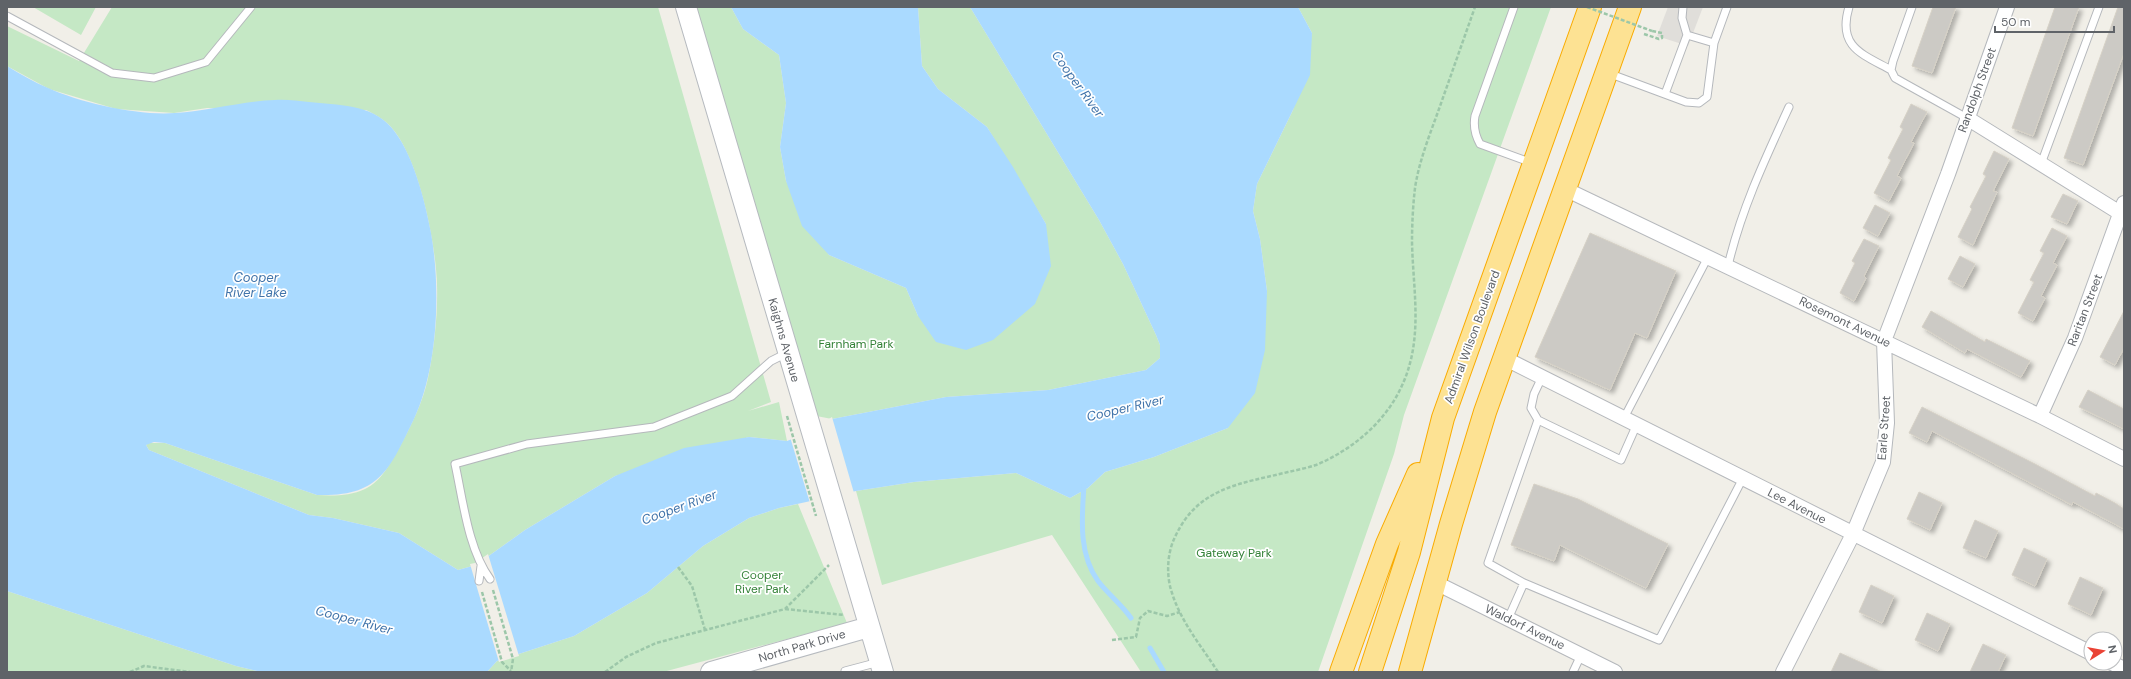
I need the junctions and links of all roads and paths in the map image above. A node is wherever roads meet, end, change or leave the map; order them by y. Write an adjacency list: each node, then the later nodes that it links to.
1 (251, 7): 13 (lane)
2 (686, 7): 30 (main road, Kaighns Avenue)
3 (1475, 7): 51 (path)
4 (1514, 7): 22 (lane)
5 (1589, 7): 14 (path, bridge); 22 (highway, Admiral Wilson Boulevard)
6 (1630, 7): 18 (highway)
7 (1683, 7): 15 (lane)
8 (1727, 7): 16 (lane)
9 (1849, 7): 17 (lane)
10 (1912, 7): 17 (lane)
11 (2007, 7): 21 (street, Randolph Street)
12 (2098, 7): 23 (lane)
13 (7, 16)
14 (1644, 34)
15 (1687, 35): 16 (lane); 19 (lane)
16 (1714, 43): 19 (lane)
17 (1891, 70): 21 (lane)
18 (1606, 73): 19 (lane); 25 (highway)
19 (1665, 94)
20 (1789, 107): 28 (lane)
21 (1967, 118): 23 (street); 24 (street, Randolph Street)
22 (1534, 164): 34 (highway, Admiral Wilson Boulevard)
23 (2041, 164): 26 (street)
24 (1948, 174): 29 (street, Earle Street)
25 (1565, 188): 27 (street, Rosemont Avenue); 31 (highway)
26 (2123, 211): 33 (street, Raritan Street)
27 (1708, 257): 28 (street, Rosemont Avenue); 35 (lane)
28 (1728, 266): 29 (street, Rosemont Avenue)
29 (1884, 341): 33 (street, Rosemont Avenue); 42 (street, Earle Street)
30 (788, 353): 37 (main road, Kaighns Avenue); 43 (lane)
31 (1504, 358): 32 (street, Lee Avenue); 48 (highway)
32 (1542, 377): 35 (street, Lee Avenue); 36 (lane)
33 (2040, 416): 39 (street, Rosemont Avenue)
34 (1443, 418): 68 (highway); 69 (highway, Admiral Wilson Boulevard)
35 (1624, 418): 38 (street, Lee Avenue)
36 (1538, 420): 38 (lane); 49 (lane)
37 (799, 423): 41 (main road, Kaighns Avenue); 41 (path)
38 (1637, 424): 40 (street, Lee Avenue)
39 (2124, 459)
40 (1743, 478): 42 (street, Lee Avenue); 49 (lane)
41 (825, 514): 54 (main road, Kaighns Avenue)
42 (1853, 534): 57 (street, Lee Avenue); 74 (street, Earle Street)
43 (481, 566): 46 (lane); 47 (lane)
44 (830, 566): 50 (path)
45 (678, 567): 55 (path)
46 (490, 578): 63 (path)
47 (479, 581): 63 (path)
48 (1434, 582): 53 (street, Waldorf Avenue); 58 (highway)
49 (1524, 582): 53 (lane)
50 (785, 608): 52 (path); 55 (path)
51 (1180, 612): 56 (path); 67 (path)
52 (845, 615)
53 (1508, 619): 59 (street, Waldorf Avenue)
54 (869, 627): 60 (main road, Kaighns Avenue); 65 (main road, North Park Drive)
55 (705, 630): 64 (path)
56 (1112, 640)
57 (2083, 649)
58 (1415, 651): 70 (highway); 71 (highway)
59 (1581, 655): 72 (lane); 73 (street, Waldorf Avenue)
60 (881, 667): 66 (lane)
61 (130, 672): 62 (path)
62 (190, 672)
63 (511, 672)
64 (605, 672)
65 (711, 672)
66 (844, 672)
67 (1218, 672)
68 (1340, 672)
69 (1370, 672)
70 (1403, 672)
71 (1410, 672)
72 (1573, 672)
73 (1615, 672)
74 (1783, 672)

